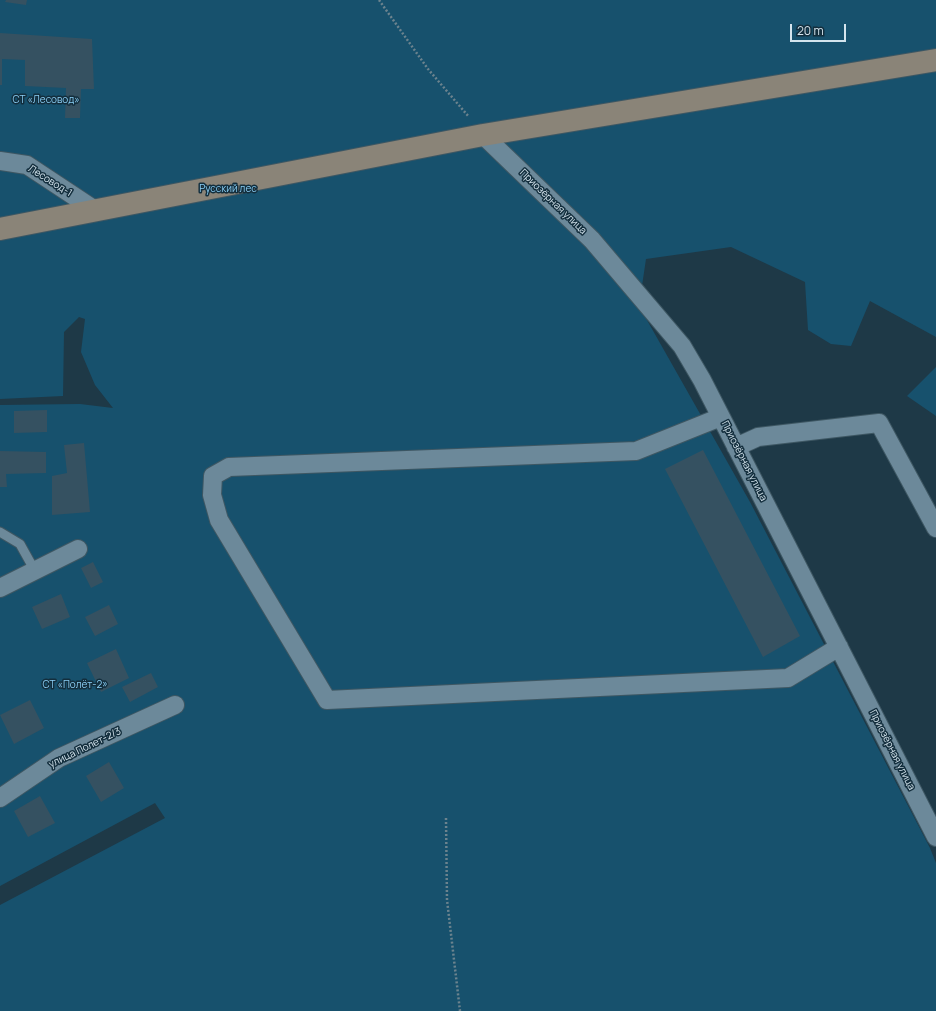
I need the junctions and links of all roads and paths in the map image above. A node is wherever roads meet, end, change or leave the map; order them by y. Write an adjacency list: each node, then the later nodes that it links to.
1 (379, 0): 3 (path)
2 (936, 60): 3 (main road)
3 (483, 135): 5 (main road); 7 (street, Приозёрная улица)
4 (0, 161): 5 (street, Лесовод-1)
5 (95, 210): 6 (main road)
6 (0, 229)
7 (721, 417): 8 (street, Приозёрная улица); 14 (street)
8 (736, 447): 9 (street); 14 (street, Приозёрная улица)
9 (936, 528)
10 (0, 532): 12 (lane)
11 (78, 550): 12 (street)
12 (35, 571): 13 (street)
13 (0, 588)
14 (839, 646): 18 (street, Приозёрная улица)
15 (175, 705): 16 (street, улица Полет-2/3)
16 (0, 798)
17 (446, 818): 19 (path)
18 (936, 837)
19 (460, 1011)

